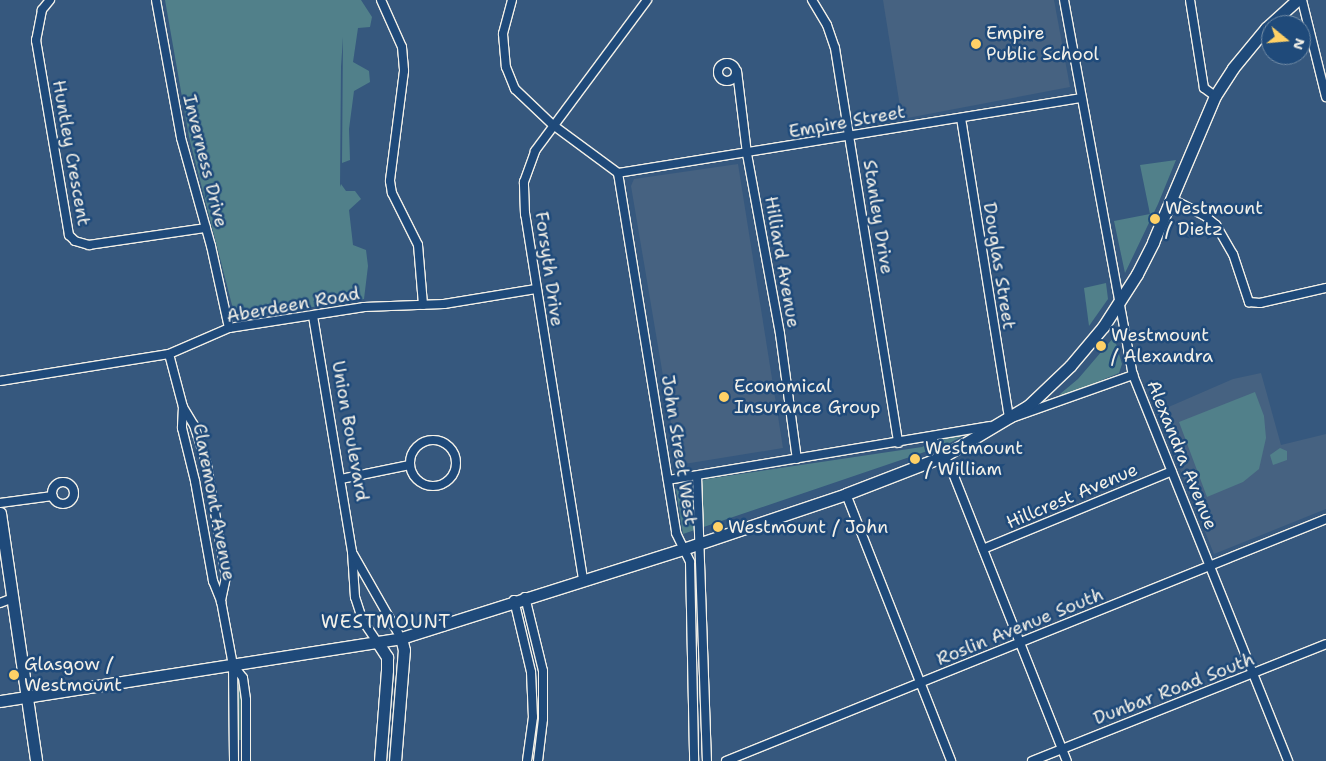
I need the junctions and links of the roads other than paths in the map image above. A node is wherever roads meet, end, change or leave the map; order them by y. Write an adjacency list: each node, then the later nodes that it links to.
1 (50, 0): 21 (street, Huntley Crescent)
2 (156, 0): 21 (street, Inverness Drive)
3 (382, 0): 24 (street)
4 (512, 0): 16 (street)
5 (647, 0): 16 (street, Forsyth Drive)
6 (812, 0): 17 (street, Stanley Drive)
7 (1064, 0): 14 (street, Alexandra Avenue)
8 (1190, 0): 12 (street)
9 (1297, 0): 12 (main road)
10 (1302, 0): 13 (street)
11 (737, 71): 18 (street, Hilliard Avenue)
12 (1215, 96): 20 (main road)
13 (1326, 97)
14 (1081, 98): 15 (street, Empire Street); 25 (street, Alexandra Avenue)
15 (961, 118): 17 (street, Empire Street); 32 (street, Douglas Street)
16 (554, 125): 19 (street); 23 (street, Forsyth Drive)
17 (850, 136): 18 (street, Empire Street); 34 (street, Stanley Drive)
18 (747, 154): 19 (street, Empire Street); 36 (street, Hilliard Avenue)
19 (618, 174): 41 (street, John Street West)
20 (1172, 198): 22 (street); 25 (main road)
21 (206, 228): 27 (street, Inverness Drive)
22 (1326, 288)
23 (536, 289): 24 (street, Aberdeen Road); 52 (street, Forsyth Drive)
24 (423, 305): 26 (street, Aberdeen Road)
25 (1119, 305): 29 (street, Alexandra Avenue); 32 (main road)
26 (313, 316): 27 (street, Aberdeen Road); 40 (street, Union Boulevard)
27 (229, 328): 28 (street, Aberdeen Road)
28 (169, 354): 30 (street, Aberdeen Road); 31 (street, Claremont Avenue)
29 (1133, 375): 32 (street); 38 (street, Alexandra Avenue)
30 (0, 381)
31 (184, 408): 55 (street, Claremont Avenue); 55 (street, Claremont Avenue)
32 (1004, 422): 33 (street); 35 (main road)
33 (931, 438): 34 (street); 35 (street)
34 (898, 443): 36 (street)
35 (944, 456): 42 (main road); 49 (street)
36 (796, 459): 39 (street)
37 (410, 465): 37 (street); 40 (street)
38 (1172, 471): 49 (street, Hillcrest Avenue); 51 (street, Alexandra Avenue)
39 (697, 476): 41 (street); 47 (street, John Street West)
40 (341, 479): 50 (street, Union Boulevard)
41 (668, 480): 48 (street, John Street West)
42 (846, 494): 47 (main road); 63 (street)
43 (53, 496): 44 (street)
44 (0, 504)
45 (0, 513): 53 (main road)
46 (1326, 519): 51 (street, Roslin Avenue South)
47 (700, 543): 48 (main road); 75 (street, John Street West)
48 (683, 549): 52 (main road); 74 (street, John Street West)
49 (983, 549): 59 (street)
50 (352, 552): 57 (street, Union Boulevard); 58 (street, Union Boulevard)
51 (1210, 565): 59 (street, Roslin Avenue South); 62 (street, Alexandra Avenue)
52 (584, 579): 54 (main road)
53 (12, 598): 56 (street); 64 (main road)
54 (520, 599): 57 (main road); 72 (street); 73 (street)
55 (221, 601): 61 (street, Claremont Avenue)
56 (0, 603)
57 (401, 638): 58 (main road); 71 (main road, Union Boulevard)
58 (378, 643): 61 (main road); 70 (main road, Union Boulevard)
59 (1018, 644): 63 (street, Roslin Avenue South); 66 (street)
60 (1326, 644): 62 (street, Dunbar Road South)
61 (234, 665): 64 (main road); 68 (street, Claremont Avenue); 69 (street, Claremont Avenue)
62 (1253, 675): 66 (street, Dunbar Road South); 80 (street, Alexandra Avenue)
63 (920, 683): 76 (street, Roslin Avenue South); 77 (street)
64 (26, 698): 65 (main road); 67 (main road)
65 (0, 701)
66 (1062, 749): 78 (street, Dunbar Road South); 79 (street)
67 (36, 761)
68 (234, 761)
69 (246, 761)
70 (380, 761)
71 (395, 761)
72 (528, 761)
73 (538, 761)
74 (694, 761)
75 (707, 761)
76 (726, 761)
77 (951, 761)
78 (1032, 761)
79 (1067, 761)
80 (1288, 761)

